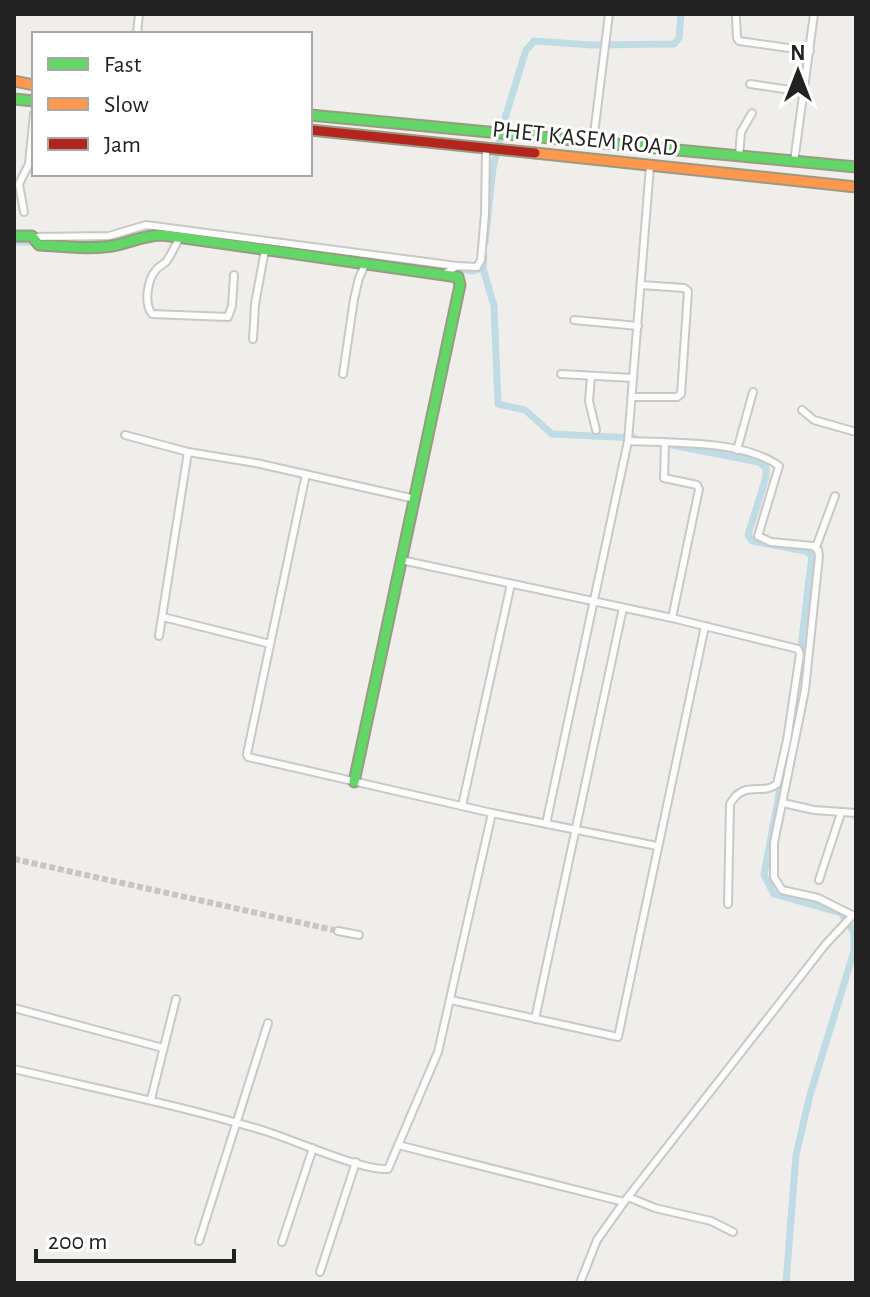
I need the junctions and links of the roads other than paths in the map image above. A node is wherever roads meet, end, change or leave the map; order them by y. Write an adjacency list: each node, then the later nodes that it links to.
1 (609, 14): 11 (street)
2 (814, 14): 4 (street)
3 (736, 17): 4 (street)
4 (810, 51): 6 (street)
5 (750, 84): 6 (street)
6 (804, 92): 14 (street)
7 (752, 113): 13 (street)
8 (312, 115): 11 (main road, PHET KASEM ROAD)
9 (312, 130): 12 (main road, PHET KASEM ROAD)
10 (32, 134): 18 (street)
11 (593, 142): 13 (main road, PHET KASEM ROAD)
12 (494, 150): 15 (main road, PHET KASEM ROAD); 24 (street)
13 (739, 156): 14 (main road, PHET KASEM ROAD)
14 (794, 162): 16 (main road, PHET KASEM ROAD)
15 (650, 166): 17 (main road, PHET KASEM ROAD); 26 (street)
16 (856, 167)
17 (856, 187)
18 (24, 212)
19 (14, 236): 21 (main road)
20 (180, 238): 21 (main road); 22 (main road); 25 (street)
21 (35, 240): 24 (street)
22 (265, 250): 23 (main road); 29 (street)
23 (365, 265): 24 (main road); 30 (street)
24 (451, 270): 46 (main road)
25 (234, 275)
26 (641, 285): 28 (street); 35 (street)
27 (574, 320): 28 (street)
28 (638, 326): 33 (street)
29 (253, 339)
30 (343, 374)
31 (561, 374): 32 (street)
32 (591, 377): 33 (street); 37 (street)
33 (633, 378): 35 (street)
34 (753, 392): 42 (street)
35 (632, 397): 40 (street)
36 (802, 410): 38 (street)
37 (596, 430)
38 (856, 432)
39 (125, 435): 43 (street)
40 (629, 439): 41 (street); 50 (street)
41 (665, 443): 42 (street); 53 (street)
42 (737, 450): 47 (street)
43 (188, 452): 44 (street); 52 (street)
44 (306, 474): 46 (street); 56 (street)
45 (835, 496): 47 (street)
46 (415, 499): 48 (main road)
47 (816, 547): 58 (street)
48 (401, 560): 49 (street); 57 (main road)
49 (511, 584): 50 (street); 59 (street)
50 (593, 602): 51 (street); 63 (street)
51 (623, 608): 53 (street); 64 (street)
52 (163, 617): 55 (street); 56 (street)
53 (672, 618): 54 (street)
54 (705, 626): 65 (street); 67 (street)
55 (159, 636)
56 (270, 644): 57 (street)
57 (354, 782): 59 (street)
58 (783, 803): 61 (street); 68 (street)
59 (462, 806): 60 (street)
60 (492, 813): 63 (street); 72 (street)
61 (841, 813): 62 (street); 66 (street)
62 (856, 813)
63 (546, 824): 64 (street)
64 (577, 830): 65 (street); 74 (street)
65 (657, 846): 74 (street)
66 (819, 880)
67 (728, 904)
68 (853, 915): 83 (street)
69 (338, 931): 70 (street)
70 (359, 935)
71 (176, 999): 76 (street)
72 (451, 1000): 74 (street); 80 (street)
73 (14, 1008): 76 (street)
74 (535, 1019)
75 (268, 1023): 79 (street)
76 (163, 1048): 78 (street)
77 (14, 1069): 78 (street)
78 (151, 1099): 79 (street)
79 (238, 1123): 81 (street); 85 (street)
80 (398, 1145): 82 (street); 83 (street)
81 (313, 1148): 82 (street); 86 (street)
82 (356, 1162): 87 (street)
83 (626, 1200): 84 (street); 88 (street)
84 (733, 1232)
85 (199, 1241)
86 (282, 1242)
87 (320, 1272)
88 (580, 1283)

